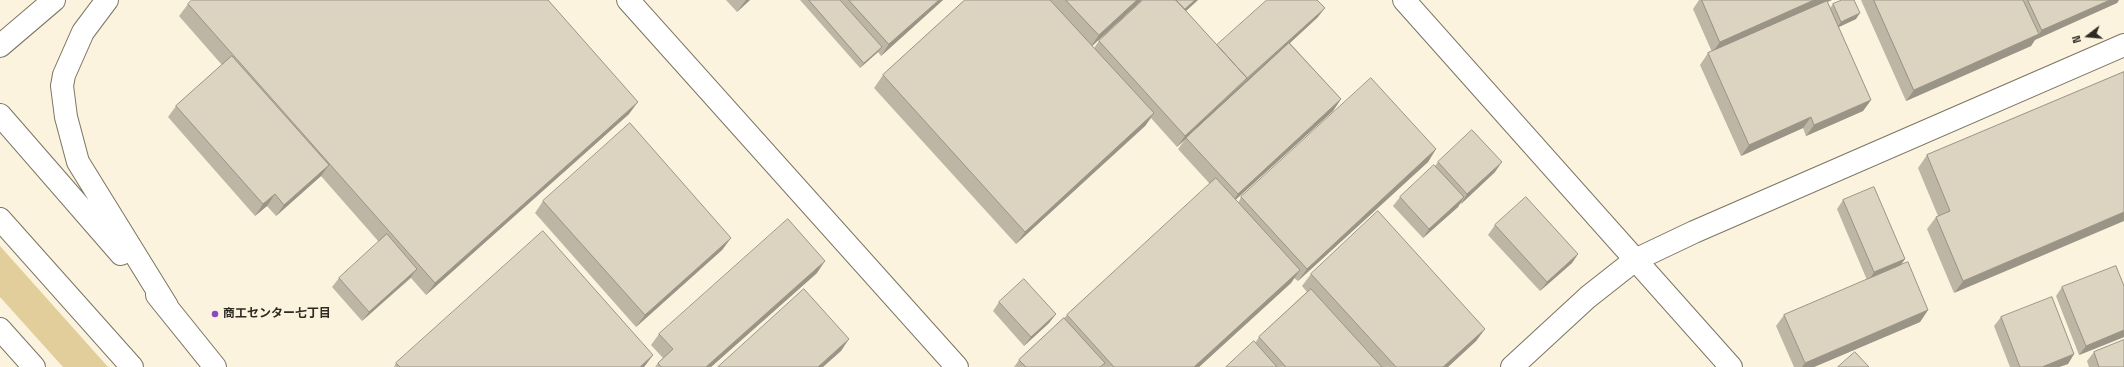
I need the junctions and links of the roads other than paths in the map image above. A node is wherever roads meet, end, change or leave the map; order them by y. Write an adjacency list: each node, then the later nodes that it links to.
1 (54, 0): 6 (street)
2 (107, 0): 10 (street)
3 (628, 0): 15 (street)
4 (1404, 0): 9 (street)
5 (2124, 44): 9 (street)
6 (0, 46)
7 (0, 115): 10 (street)
8 (0, 219): 13 (street)
9 (1635, 260): 16 (street); 17 (street)
10 (167, 306): 14 (street)
11 (0, 329): 12 (street)
12 (34, 367)
13 (132, 367)
14 (215, 367)
15 (957, 367)
16 (1512, 367)
17 (1731, 367)

